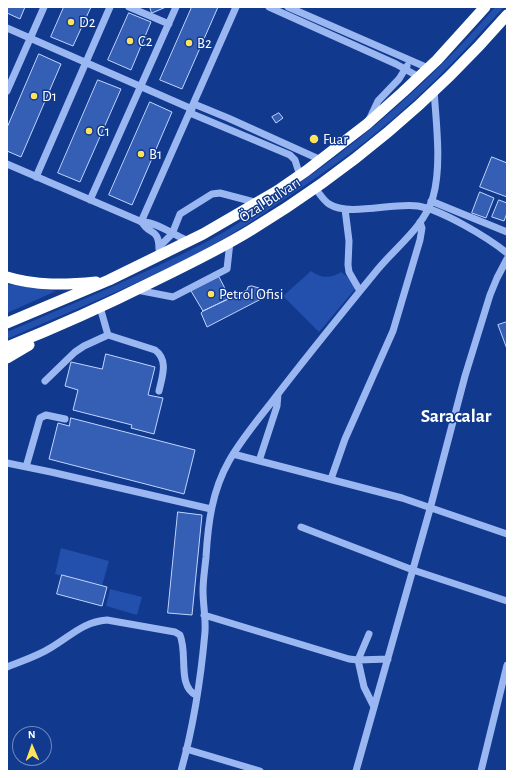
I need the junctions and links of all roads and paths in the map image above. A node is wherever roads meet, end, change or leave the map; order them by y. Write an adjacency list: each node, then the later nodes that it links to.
1 (44, 7): 12 (street)
2 (110, 7): 14 (street)
3 (129, 7): 10 (street)
4 (176, 7): 10 (street)
5 (236, 7): 21 (street)
6 (268, 7): 16 (street)
7 (288, 7): 13 (street)
8 (485, 7): 15 (highway, Özal Bulvarı)
9 (507, 15): 19 (highway, Özal Bulvarı)
10 (169, 24): 18 (street)
11 (7, 28): 12 (street)
12 (30, 38): 14 (street); 20 (street)
13 (411, 61): 15 (street); 16 (street)
14 (85, 62): 18 (street); 26 (street)
15 (428, 68): 17 (highway, Özal Bulvarı)
16 (405, 69): 17 (street); 22 (street)
17 (419, 77): 22 (highway, Özal Bulvarı)
18 (141, 87): 21 (street); 28 (street)
19 (434, 90): 27 (highway, Özal Bulvarı); 29 (street)
20 (7, 91)
21 (192, 108): 23 (street); 25 (street); 33 (street)
22 (368, 124): 23 (highway, Özal Bulvarı)
23 (321, 160): 25 (highway, Özal Bulvarı)
24 (7, 164): 26 (street)
25 (300, 176): 30 (highway, Özal Bulvarı)
26 (36, 177): 28 (street)
27 (315, 188): 32 (street); 38 (highway, Özal Bulvarı)
28 (90, 200): 33 (street)
29 (431, 201): 31 (street); 35 (street)
30 (258, 203): 36 (street); 37 (highway, Özal Bulvarı)
31 (428, 208): 32 (street); 34 (street); 40 (street)
32 (346, 209): 45 (street)
33 (141, 222): 36 (street); 39 (street)
34 (420, 222): 45 (street); 60 (street)
35 (507, 232)
36 (172, 234): 37 (street); 39 (street)
37 (188, 242): 39 (highway, Özal Bulvarı)
38 (230, 242): 44 (highway, Özal Bulvarı); 44 (street)
39 (159, 251): 43 (highway, Özal Bulvarı)
40 (507, 253)
41 (507, 259): 61 (street)
42 (7, 277): 43 (highway)
43 (109, 280): 47 (highway, Özal Bulvarı)
44 (137, 290): 46 (highway, Özal Bulvarı)
45 (360, 291): 54 (street)
46 (100, 307): 48 (highway, Özal Bulvarı); 49 (street)
47 (7, 323)
48 (58, 327): 50 (highway, Özal Bulvarı); 51 (highway)
49 (108, 335): 52 (street); 53 (street)
50 (7, 347)
51 (7, 358)
52 (45, 381)
53 (159, 391)
54 (279, 392): 56 (street); 57 (street)
55 (65, 420): 59 (street)
56 (233, 454): 57 (street); 62 (street)
57 (259, 461): 60 (street)
58 (7, 463): 59 (street)
59 (26, 467): 62 (street)
60 (331, 480): 61 (street)
61 (430, 507): 64 (street); 65 (street)
62 (211, 509): 67 (street)
63 (301, 527): 65 (street)
64 (507, 534)
65 (413, 570): 66 (street); 69 (street)
66 (507, 601)
67 (204, 615): 70 (street); 73 (street)
68 (369, 634): 70 (street)
69 (388, 659): 70 (street); 74 (street)
70 (358, 660): 74 (street)
71 (507, 665): 79 (street)
72 (7, 667): 73 (street)
73 (196, 695): 75 (street)
74 (374, 707): 78 (street)
75 (186, 749): 76 (street); 77 (street)
76 (181, 771)
77 (260, 771)
78 (356, 771)
79 (481, 771)

